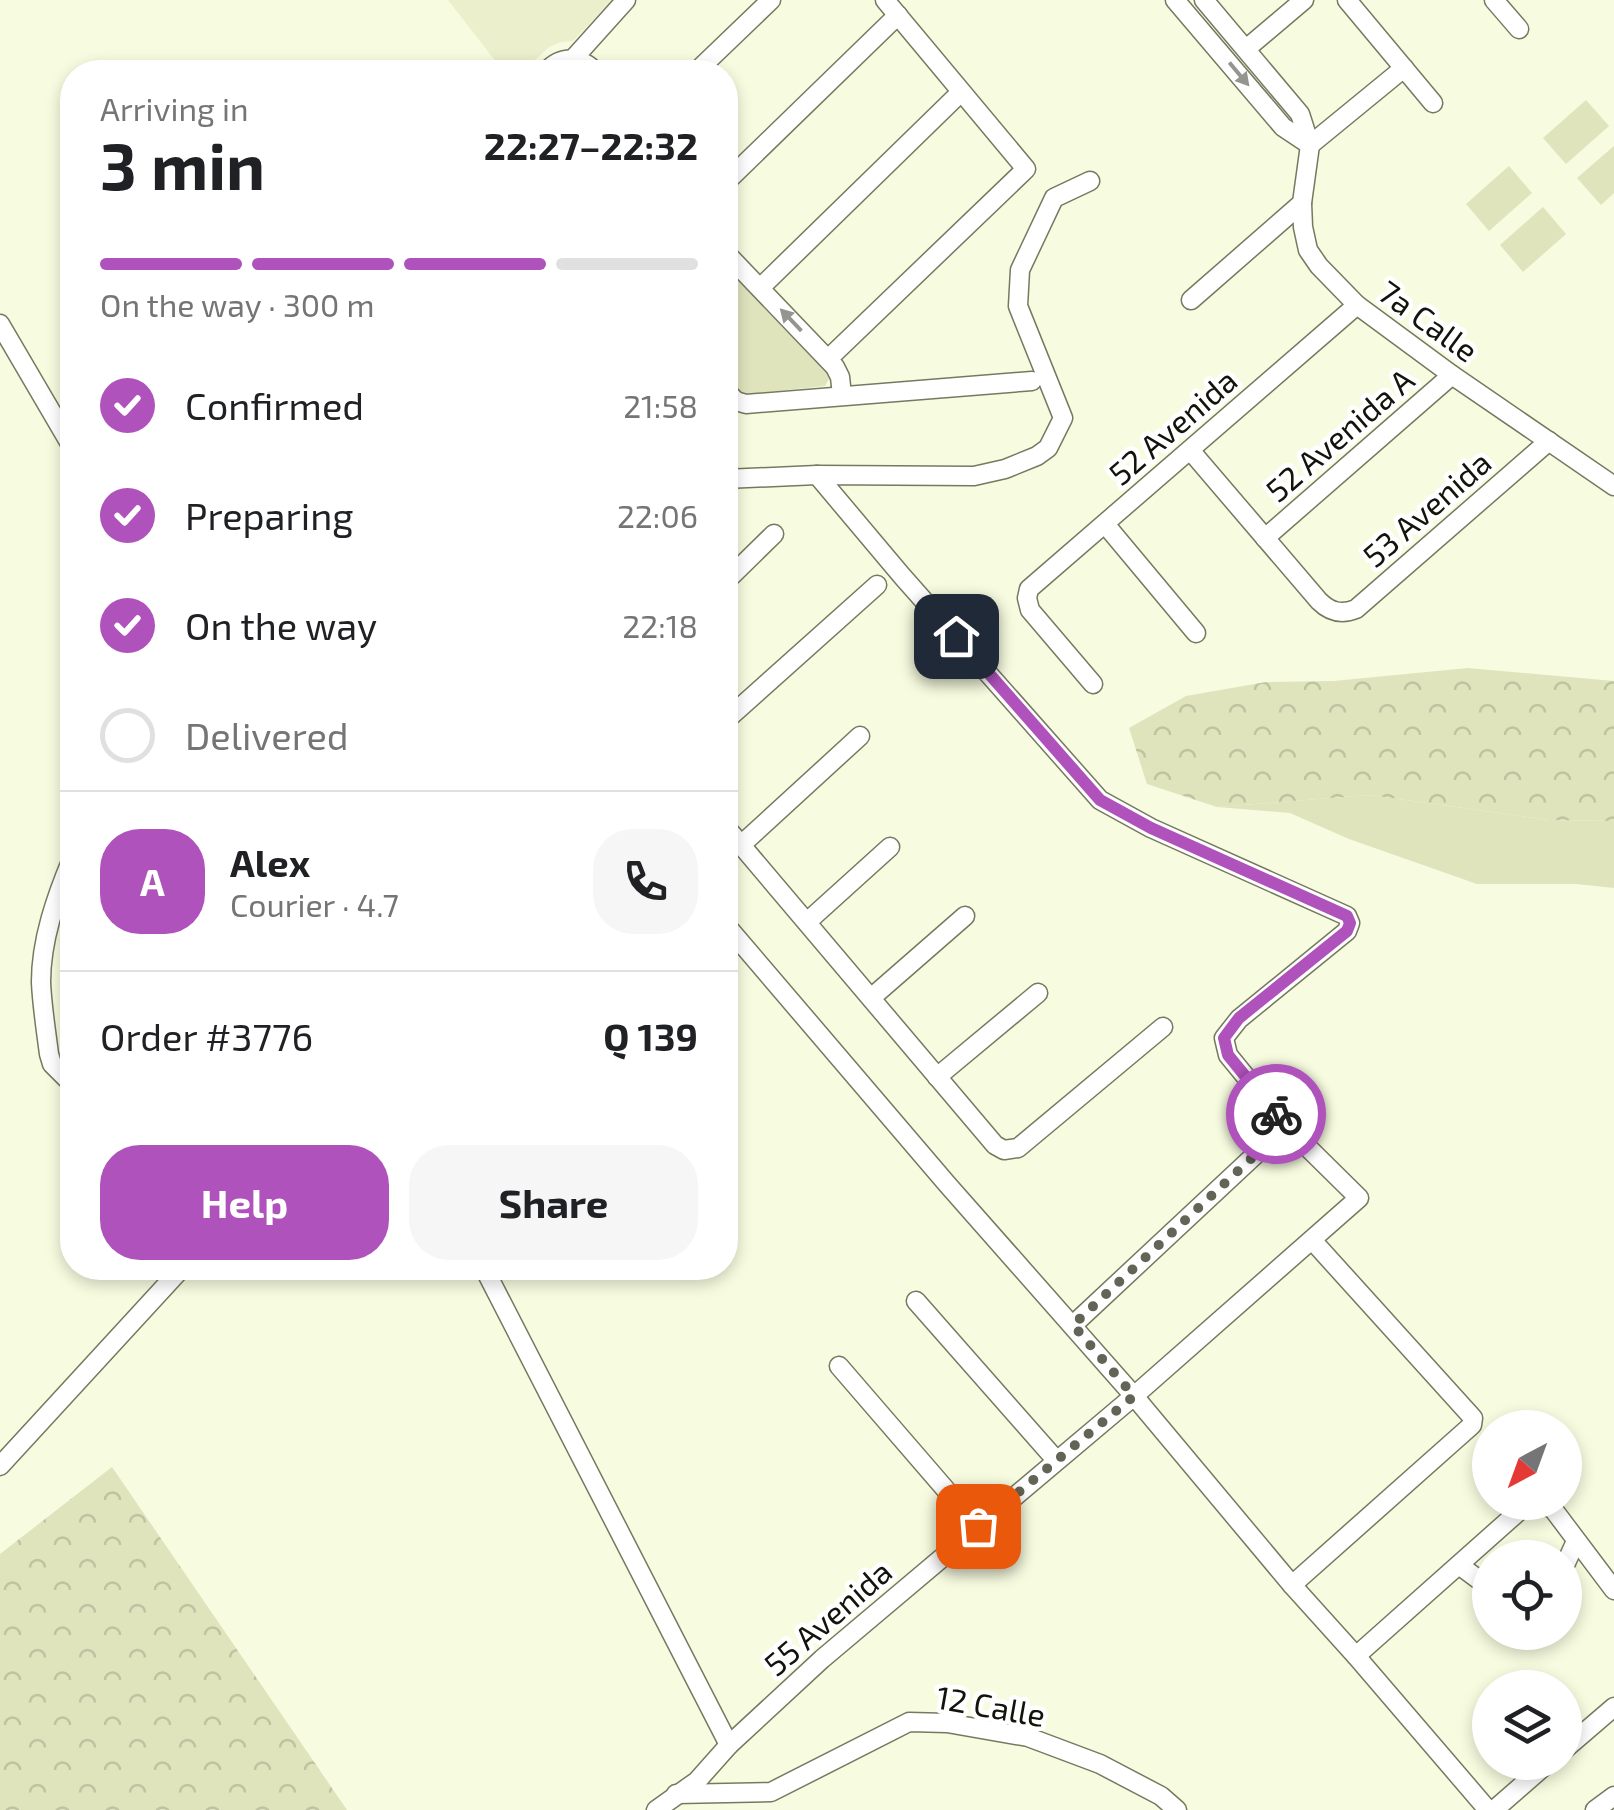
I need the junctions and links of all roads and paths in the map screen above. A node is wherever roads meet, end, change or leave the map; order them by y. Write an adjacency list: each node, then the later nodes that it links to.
1 (626, 0): 10 (street)
2 (771, 0): 16 (street)
3 (885, 0): 9 (street)
4 (1176, 0): 20 (street, one-way to 20)
5 (1204, 0): 12 (street)
6 (1304, 0): 12 (street)
7 (1347, 0): 17 (street)
8 (1494, 0): 11 (street)
9 (898, 15): 18 (street); 21 (street)
10 (600, 28): 13 (street); 15 (street)
11 (1519, 29)
12 (1246, 49): 20 (street)
13 (573, 59): 14 (street)
14 (569, 60)
15 (595, 60)
16 (708, 60)
17 (1404, 68): 19 (street); 20 (street)
18 (961, 92): 25 (street); 29 (street)
19 (1433, 104)
20 (1310, 145): 23 (street, 7a Calle)
21 (738, 170)
22 (1090, 181): 37 (street)
23 (1302, 203): 26 (street); 27 (street, 7a Calle)
24 (738, 265): 25 (street)
25 (760, 288): 29 (street, one-way to 25)
26 (1191, 300)
27 (1357, 305): 30 (street, 7a Calle); 36 (street, 52 Avenida)
28 (0, 324): 34 (street)
29 (828, 359): 32 (street)
30 (1452, 374): 35 (street, 7a Calle); 42 (street, 52 Avenida A)
31 (1032, 381): 32 (street)
32 (842, 395): 33 (street)
33 (738, 401)
34 (60, 426)
35 (1549, 442): 39 (street, 7a Calle); 42 (street, 53 Avenida)
36 (1190, 450): 40 (street, 52 Avenida); 42 (street)
37 (817, 475): 38 (street); 61 (street)
38 (738, 478)
39 (1614, 486)
40 (1105, 524): 45 (street); 46 (street, 52 Avenida)
41 (774, 534): 43 (street)
42 (1264, 538)
43 (738, 569)
44 (877, 585): 47 (street)
45 (1196, 633)
46 (1093, 684)
47 (738, 710)
48 (860, 736): 50 (street)
49 (738, 841): 50 (street)
50 (741, 844): 54 (street)
51 (890, 847): 54 (street)
52 (60, 892): 59 (street)
53 (965, 916): 57 (street)
54 (806, 922): 57 (street)
55 (738, 939): 66 (street)
56 (1038, 993): 60 (street)
57 (870, 998): 60 (street)
58 (1162, 1027): 60 (street)
59 (60, 1072)
60 (937, 1078)
61 (1286, 1126): 62 (street, 55 Avenida); 66 (street)
62 (1312, 1240): 68 (street, 55 Avenida); 78 (street)
63 (171, 1280): 70 (street)
64 (490, 1280): 83 (street)
65 (916, 1302): 69 (street)
66 (1073, 1325): 68 (street)
67 (840, 1366): 71 (street)
68 (1134, 1396): 69 (street, 55 Avenida); 78 (street)
69 (1056, 1460): 71 (street, 55 Avenida)
70 (0, 1466)
71 (978, 1526): 83 (street, 55 Avenida)
72 (1487, 1540): 73 (street)
73 (1576, 1540)
74 (1582, 1548): 79 (street)
75 (1472, 1553): 76 (street)
76 (1459, 1565): 77 (street); 80 (street)
77 (1472, 1575)
78 (1292, 1586): 80 (street)
79 (1614, 1590)
80 (1356, 1656): 89 (street)
81 (1614, 1707): 82 (street)
82 (1582, 1734)
83 (729, 1745): 85 (street, 55 Avenida)
84 (1528, 1780): 89 (street)
85 (676, 1794): 87 (street, 55 Avenida); 88 (street, 12 Calle)
86 (1614, 1796): 90 (street)
87 (656, 1810)
88 (1177, 1810)
89 (1491, 1810)
90 (1595, 1810)

